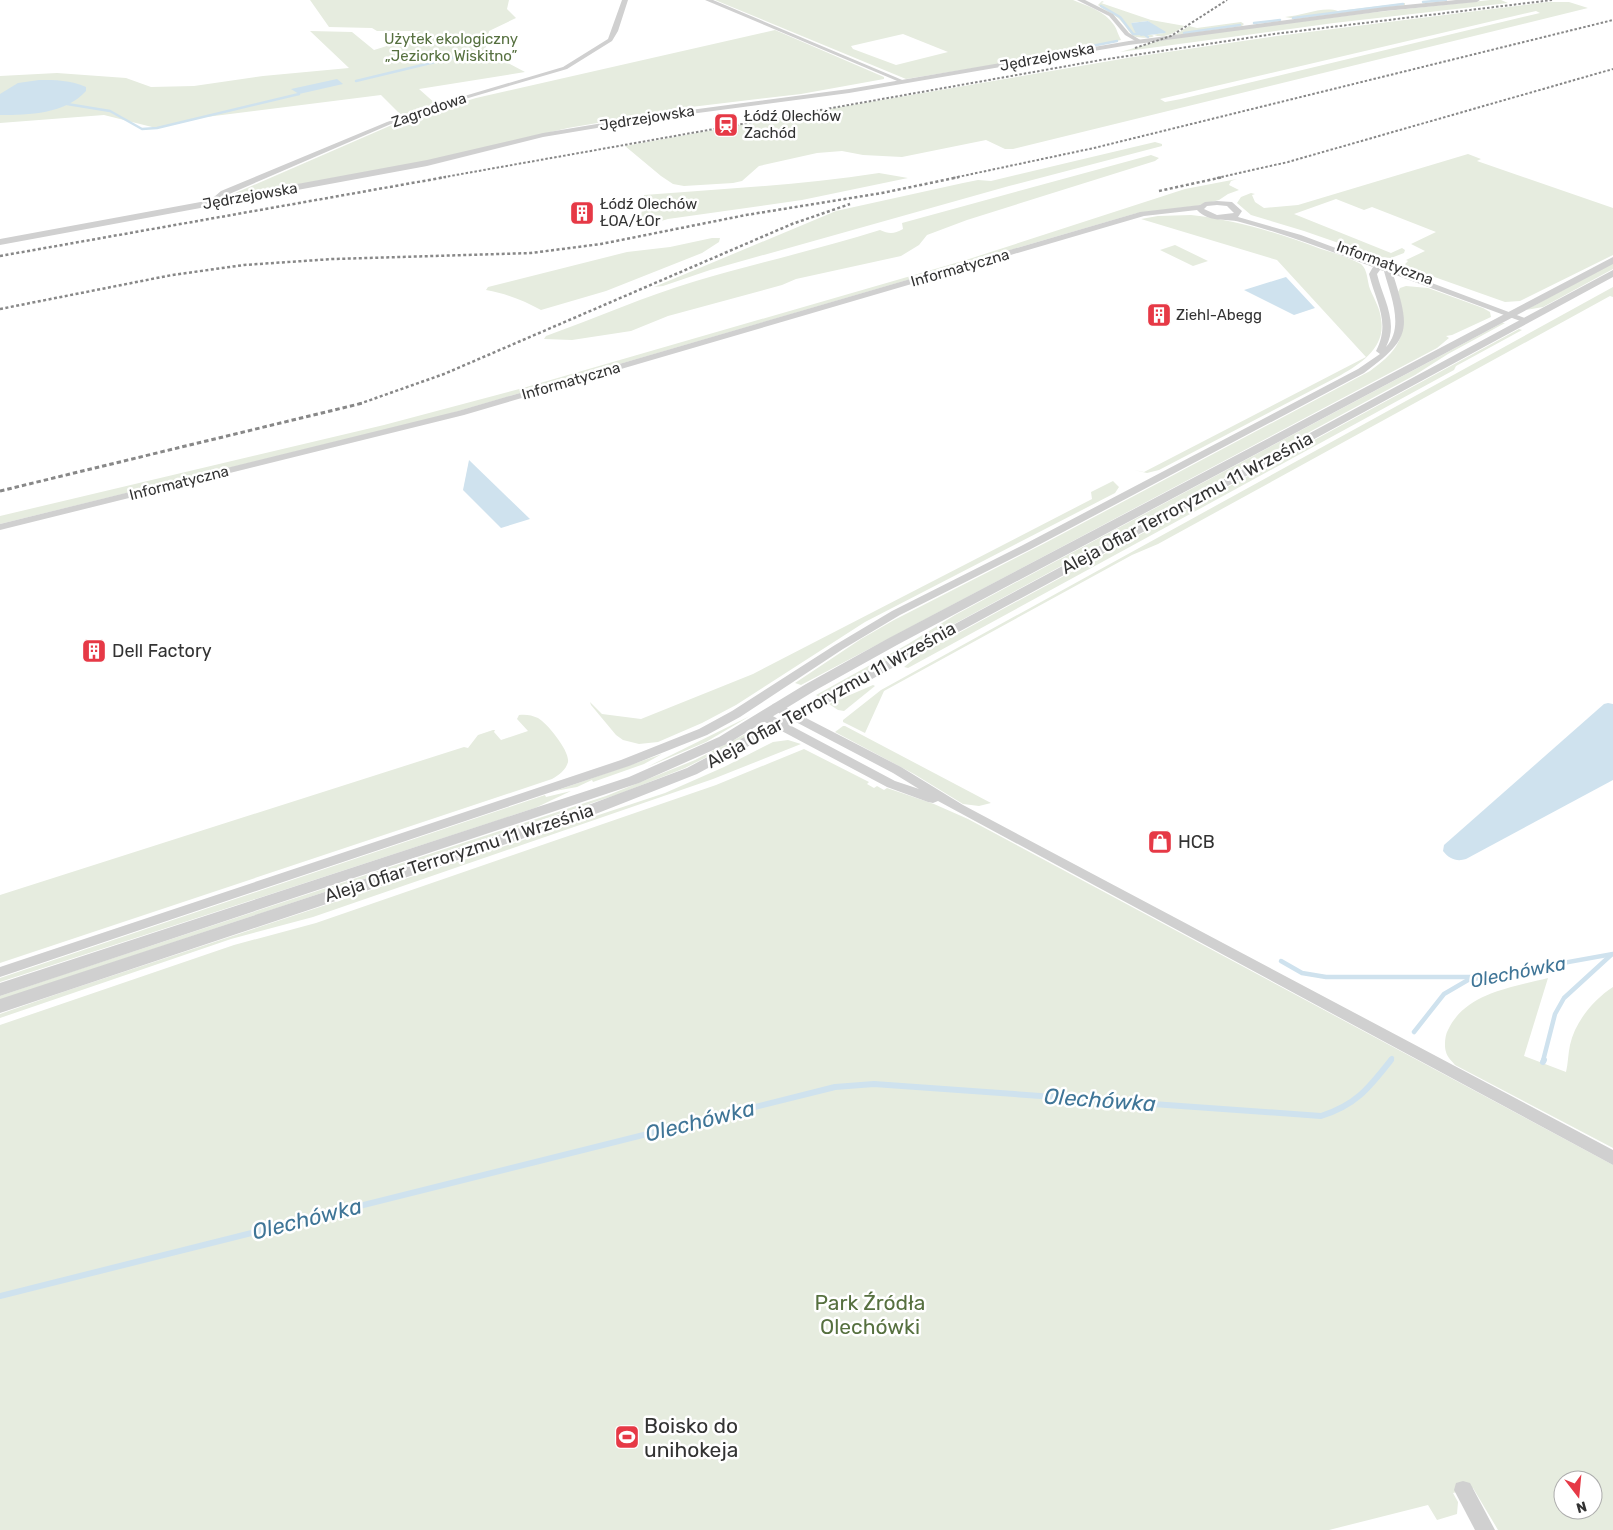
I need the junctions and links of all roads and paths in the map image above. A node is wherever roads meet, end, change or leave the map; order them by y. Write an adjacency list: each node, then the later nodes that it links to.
1 (625, 0): 9 (street, Zagrodowa)
2 (708, 0): 8 (street)
3 (1080, 0): 5 (street)
4 (1477, 0): 6 (street, Jędrzejowska)
5 (1123, 31): 6 (street); 7 (street)
6 (1138, 41): 7 (street, Jędrzejowska)
7 (1129, 42): 8 (street, Jędrzejowska)
8 (904, 82): 9 (street, Jędrzejowska)
9 (212, 203): 13 (street, Jędrzejowska)
10 (1203, 210): 11 (street, Informatyczna); 12 (street, Informatyczna); 21 (street, Informatyczna)
11 (1238, 210): 12 (street); 15 (street, Informatyczna)
12 (1224, 217): 15 (street, Informatyczna)
13 (0, 242)
14 (1613, 260): 19 (street, Aleja Ofiar Terroryzmu 11 Września)
15 (1386, 267): 17 (street, Informatyczna); 18 (street); 19 (street, Informatyczna); 20 (street)
16 (1613, 273): 19 (street, Aleja Ofiar Terroryzmu 11 Września)
17 (1432, 285): 18 (street); 19 (street, Informatyczna)
18 (1393, 290): 20 (street)
19 (1521, 315): 22 (street, Aleja Ofiar Terroryzmu 11 Września); 24 (street, Aleja Ofiar Terroryzmu 11 Września)
20 (1378, 358): 27 (street)
21 (0, 527)
22 (777, 707): 23 (street, Aleja Ofiar Terroryzmu 11 Września); 24 (street)
23 (763, 716): 25 (street); 28 (street, Aleja Ofiar Terroryzmu 11 Września)
24 (795, 717): 25 (street, Aleja Ofiar Terroryzmu 11 Września); 26 (street)
25 (780, 725): 26 (street); 29 (street, Aleja Ofiar Terroryzmu 11 Września)
26 (958, 808): 30 (street)
27 (0, 972)
28 (0, 990)
29 (0, 1006)
30 (1613, 1158)
31 (1463, 1490): 32 (street)
32 (1486, 1530)

